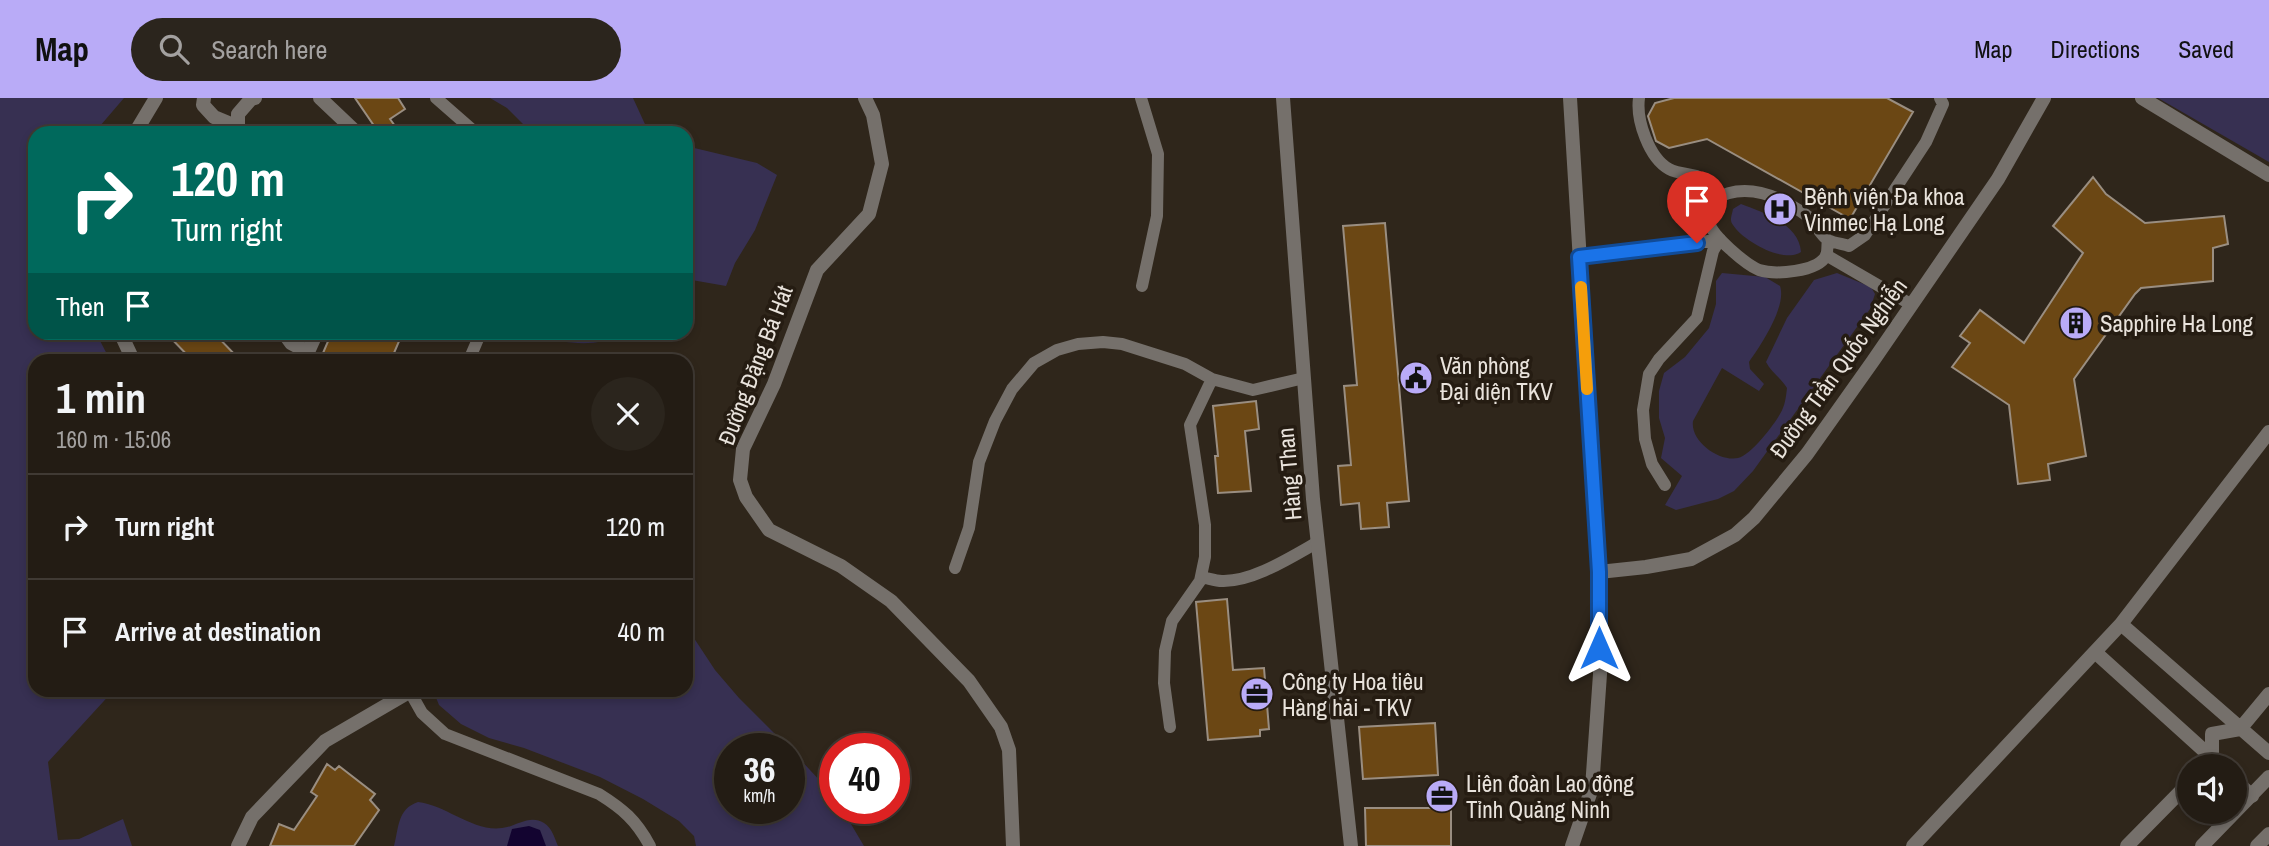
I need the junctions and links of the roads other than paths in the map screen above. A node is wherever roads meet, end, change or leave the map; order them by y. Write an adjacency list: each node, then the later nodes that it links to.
1 (156, 98): 14 (street)
2 (204, 98): 15 (street)
3 (256, 98): 16 (street)
4 (320, 98): 17 (street)
5 (436, 98): 18 (lane)
6 (865, 98): 54 (street, Đường Đặng Bá Hát)
7 (1140, 98): 25 (lane)
8 (1283, 98): 29 (street, Hàng Than)
9 (1570, 98): 24 (street)
10 (1639, 98): 20 (lane)
11 (1940, 98): 22 (lane)
12 (2044, 98): 26 (street, Đường Trần Quốc Nghiễn)
13 (2141, 98): 19 (street)
14 (139, 126)
15 (232, 126)
16 (240, 126)
17 (350, 126)
18 (468, 126)
19 (2269, 175)
20 (1713, 203): 21 (lane); 22 (lane)
21 (1720, 239): 23 (lane); 24 (lane); 32 (lane)
22 (1828, 240): 23 (lane)
23 (1826, 255): 26 (lane)
24 (1579, 257): 35 (street)
25 (1142, 286)
26 (1912, 306): 35 (street, Đường Trần Quốc Nghiễn)
27 (289, 340): 28 (street)
28 (303, 354)
29 (1304, 378): 30 (lane); 33 (street, Hàng Than)
30 (1212, 379): 34 (lane); 36 (lane)
31 (2269, 432): 37 (street)
32 (1665, 485)
33 (1318, 542): 36 (lane); 55 (street, Hàng Than)
34 (955, 568)
35 (1599, 572): 56 (street)
36 (1200, 577): 42 (lane)
37 (2121, 624): 38 (street); 43 (street)
38 (2095, 652): 45 (street); 57 (street)
39 (2269, 694): 43 (street)
40 (399, 697): 52 (street)
41 (413, 697): 53 (lane)
42 (1170, 727)
43 (2239, 729): 44 (street); 46 (street)
44 (2269, 753)
45 (2202, 754)
46 (2213, 754)
47 (2269, 777): 50 (street)
48 (2247, 791): 50 (street)
49 (2177, 795): 58 (street)
50 (2252, 796): 59 (street)
51 (2269, 834): 60 (street)
52 (238, 846)
53 (650, 846)
54 (1013, 846)
55 (1351, 846)
56 (1572, 846)
57 (1913, 846)
58 (2127, 846)
59 (2202, 846)
60 (2257, 846)

